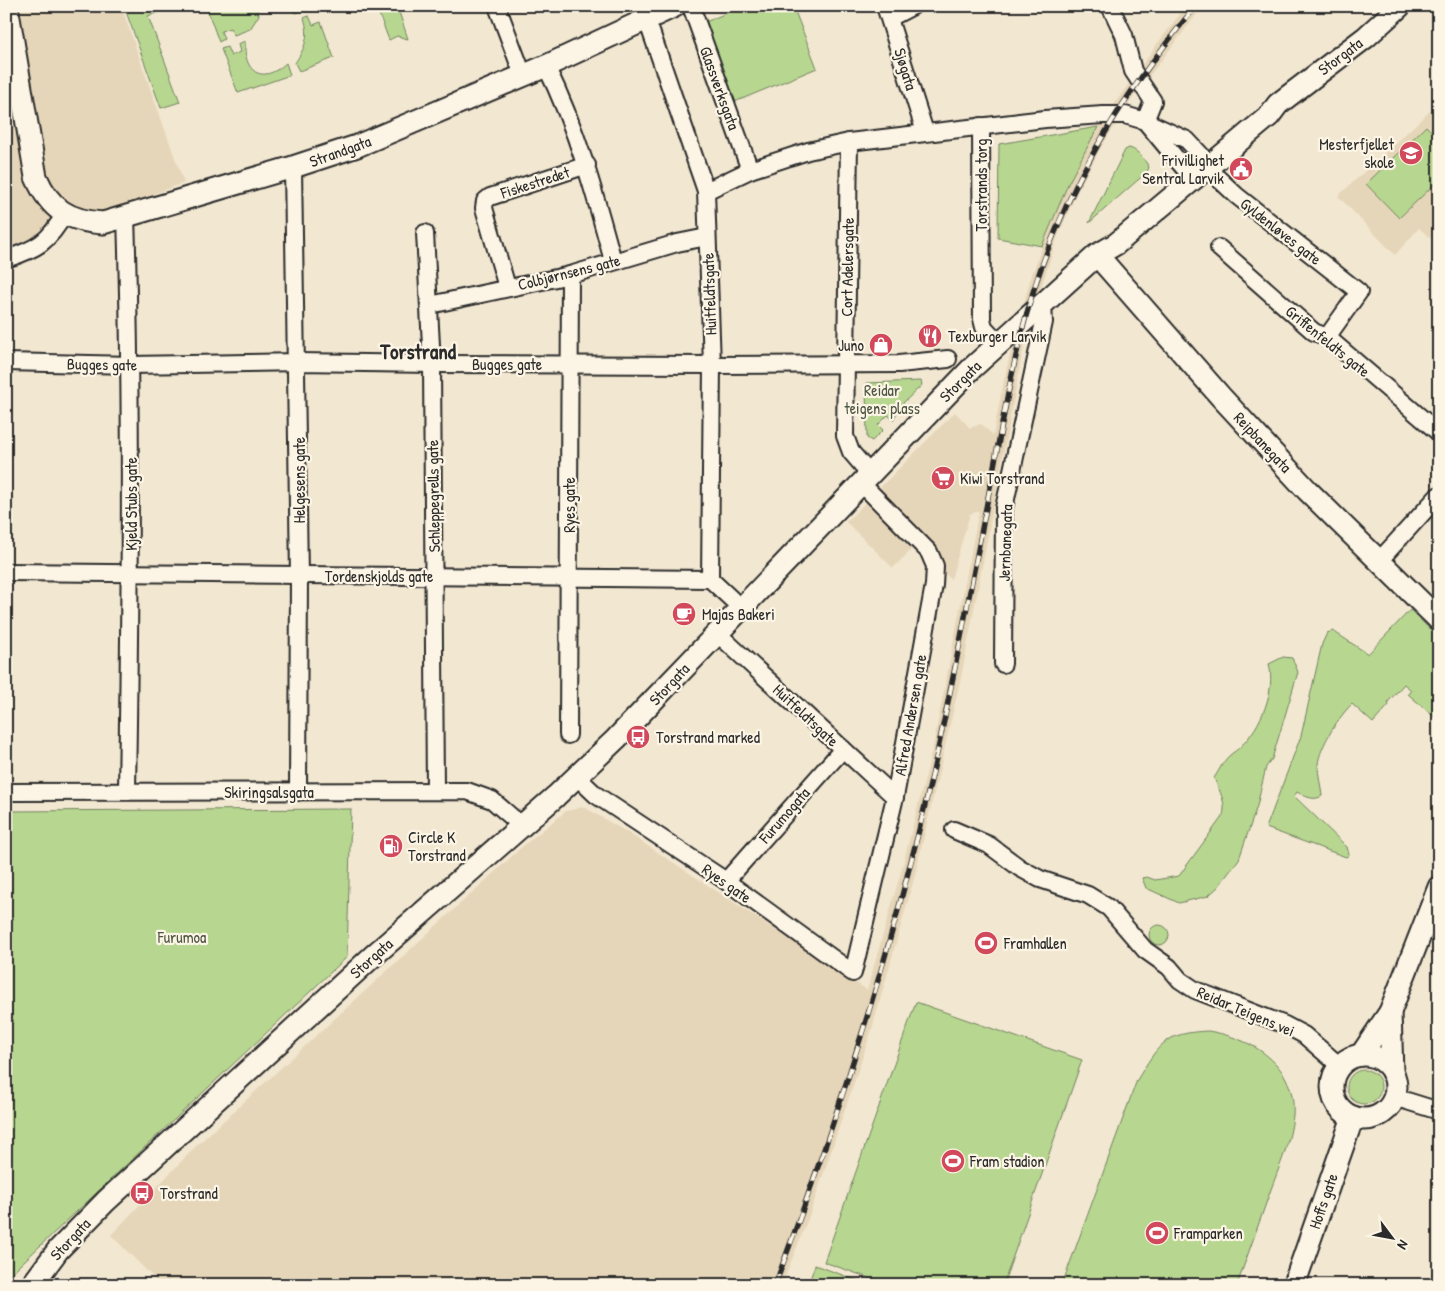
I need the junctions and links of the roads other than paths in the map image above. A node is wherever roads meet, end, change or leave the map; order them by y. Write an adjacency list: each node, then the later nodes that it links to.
1 (7, 6): 21 (main road)
2 (497, 6): 11 (street)
3 (676, 6): 9 (main road, Strandgata)
4 (692, 6): 19 (street, Glassverksgata)
5 (913, 6): 8 (street)
6 (1110, 6): 12 (street)
7 (1400, 6): 17 (main road, Storgata)
8 (887, 12): 14 (street, Sjøgata)
9 (647, 20): 10 (main road, Strandgata); 20 (street, Huitfeldtsgate)
10 (546, 66): 11 (main road, Strandgata); 16 (street)
11 (523, 75): 18 (main road, Strandgata)
12 (1145, 121): 13 (street, Torstrands torg); 17 (street, Torstrands torg)
13 (981, 126): 14 (street); 34 (street, Torstrands torg)
14 (925, 132): 15 (street)
15 (849, 142): 19 (street); 38 (street, Cort Adelersgate)
16 (587, 165): 28 (street); 30 (street, Fiskestredet)
17 (1198, 166): 26 (main road, Storgata); 33 (street, Gyldenløves gate)
18 (293, 167): 22 (main road, Strandgata); 37 (street, Helgesens gate)
19 (750, 170): 20 (street)
20 (706, 191): 24 (street, Huitfeldtsgate)
21 (65, 213): 22 (main road, Strandgata); 27 (street)
22 (126, 216): 41 (street, Kjeld Stubs gate)
23 (425, 233): 31 (street, Schleppegrells gate)
24 (708, 237): 28 (street, Colbjørnsens gate); 42 (street, Huitfeldtsgate)
25 (1219, 248): 33 (street, Griffenfeldts gate)
26 (1097, 255): 32 (main road, Storgata); 46 (main road, Reipbanegata)
27 (6, 258)
28 (613, 262): 29 (street, Colbjørnsens gate)
29 (570, 275): 30 (street, Colbjørnsens gate); 40 (street, Ryes gate)
30 (507, 287): 31 (street, Colbjørnsens gate)
31 (430, 305): 39 (street, Schleppegrells gate)
32 (1043, 305): 34 (main road, Storgata); 56 (street, Jernbanegata)
33 (1327, 337): 43 (street, Griffenfeldts gate)
34 (999, 343): 44 (main road, Storgata)
35 (948, 359): 38 (street, Bugges gate)
36 (6, 362): 41 (street, Bugges gate)
37 (298, 362): 39 (street, Bugges gate); 41 (street, Bugges gate); 49 (street, Helgesens gate)
38 (846, 363): 42 (street, Bugges gate); 44 (street, Cort Adelersgate)
39 (432, 364): 40 (street, Bugges gate); 50 (street, Schleppegrells gate)
40 (569, 364): 42 (street, Bugges gate); 51 (street, Ryes gate)
41 (131, 365): 48 (street, Kjeld Stubs gate)
42 (712, 365): 52 (street, Huitfeldtsgate)
43 (1439, 433)
44 (865, 478): 53 (main road, Storgata); 64 (street, Alfred Andersen gate)
45 (1439, 495): 46 (street)
46 (1378, 562): 54 (main road, Reipbanegata)
47 (6, 572): 48 (street, Tordenskjolds gate)
48 (131, 574): 49 (street, Tordenskjolds gate); 62 (street, Kjeld Stubs gate)
49 (300, 576): 50 (street, Tordenskjolds gate); 63 (street, Helgesens gate)
50 (434, 577): 51 (street, Tordenskjolds gate); 60 (street, Schleppegrells gate)
51 (569, 578): 52 (street, Tordenskjolds gate); 57 (street, Ryes gate)
52 (710, 579): 53 (street)
53 (740, 608): 55 (main road, Storgata)
54 (1439, 620)
55 (717, 632): 58 (street, Huitfeldtsgate); 59 (main road, Storgata)
56 (1003, 664)
57 (568, 735)
58 (843, 749): 64 (street, Huitfeldtsgate); 67 (street, Furumogata)
59 (577, 777): 65 (main road, Storgata); 67 (street, Ryes gate)
60 (435, 790): 63 (street, Skiringsalsgata); 65 (street, Skiringsalsgata)
61 (6, 792): 62 (street, Skiringsalsgata)
62 (127, 792): 63 (street, Skiringsalsgata)
63 (298, 792)
64 (895, 797): 69 (street, Alfred Andersen gate)
65 (521, 825): 77 (main road, Storgata)
66 (954, 830): 72 (street, Reidar Teigens vei)
67 (726, 881): 69 (street, Ryes gate)
68 (1439, 887): 70 (main road)
69 (853, 973)
70 (1390, 1012): 71 (main road); 73 (main road)
71 (1361, 1055): 72 (main road); 73 (main road)
72 (1340, 1066): 76 (main road)
73 (1392, 1072): 74 (main road)
74 (1394, 1097): 75 (street); 76 (main road)
75 (1439, 1111)
76 (1353, 1117): 80 (main road, Hoffs gate)
77 (157, 1155): 78 (main road, Storgata); 79 (main road, Storgata)
78 (32, 1285)
79 (44, 1285)
80 (1294, 1285)

